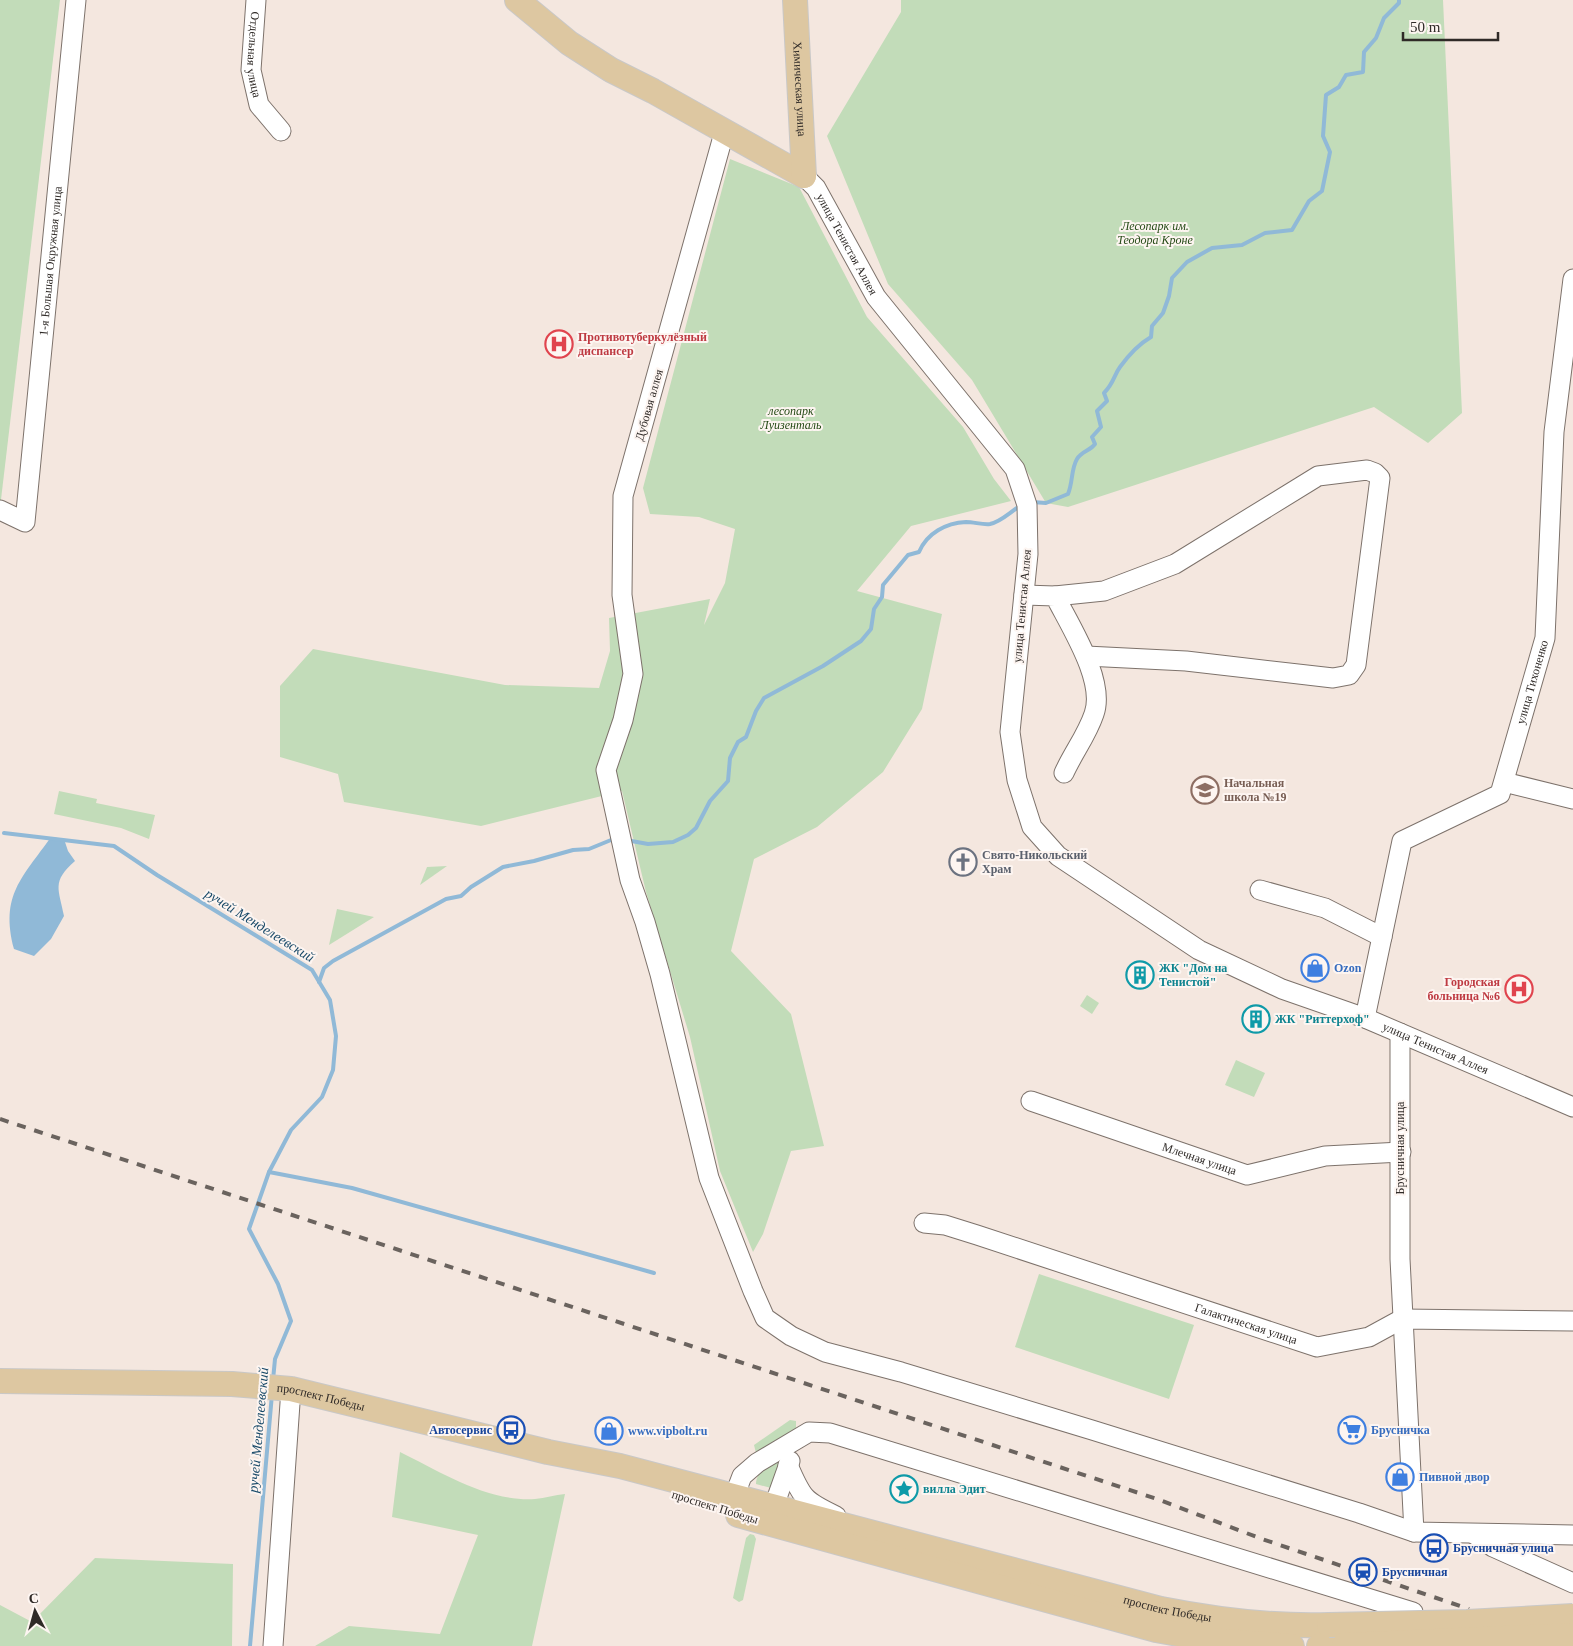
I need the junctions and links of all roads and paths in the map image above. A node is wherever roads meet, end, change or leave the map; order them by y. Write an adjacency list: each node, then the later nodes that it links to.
1 (76, 0): 9 (street, 1-я Большая Окружная улица)
2 (256, 0): 5 (street, Отдельная улица)
3 (518, 0): 6 (main road, улица Тенистая Аллея)
4 (795, 0): 7 (main road, Химическая улица)
5 (281, 131)
6 (724, 133): 7 (main road, улица Тенистая Аллея); 34 (street, Дубовая аллея)
7 (804, 176): 10 (street, улица Тенистая Аллея)
8 (1573, 278): 14 (street, улица Тихоненко)
9 (0, 510)
10 (1024, 594): 11 (street); 18 (street, улица Тенистая Аллея)
11 (1055, 596): 12 (street); 12 (street)
12 (1086, 656): 13 (street)
13 (1064, 773)
14 (1504, 782): 15 (street); 17 (street, улица Тихоненко)
15 (1573, 799)
16 (1260, 890): 17 (street)
17 (1382, 936): 18 (street, улица Тихоненко)
18 (1365, 1018): 19 (street, улица Тенистая Аллея)
19 (1400, 1033): 21 (street, улица Тенистая Аллея); 22 (street, Брусничная улица)
20 (1031, 1101): 22 (street, Млечная улица)
21 (1573, 1107)
22 (1401, 1152): 24 (street, Брусничная улица)
23 (924, 1223): 24 (street, Галактическая улица)
24 (1402, 1319): 25 (street, Галактическая улица); 34 (street, Брусничная улица)
25 (1573, 1321)
26 (0, 1381): 27 (main road, проспект Победы)
27 (291, 1389): 29 (main road, проспект Победы); 43 (street)
28 (796, 1438): 30 (street, проспект Победы); 31 (street, проспект Победы); 38 (street, проспект Победы)
29 (548, 1452): 31 (main road, проспект Победы); 32 (main road, проспект Победы)
30 (788, 1465): 32 (street, проспект Победы); 33 (street)
31 (734, 1497): 32 (main road, проспект Победы)
32 (771, 1516): 33 (main road, проспект Победы); 44 (main road, проспект Победы)
33 (850, 1528): 41 (main road, проспект Победы)
34 (1414, 1532): 35 (street)
35 (1474, 1534): 36 (street); 37 (street)
36 (1573, 1535)
37 (1573, 1583)
38 (1413, 1612)
39 (1573, 1616): 41 (main road, проспект Победы, bridge)
40 (1573, 1635): 42 (main road, проспект Победы, bridge)
41 (1324, 1636): 42 (main road, проспект Победы)
42 (1344, 1645)
43 (273, 1646)
44 (1292, 1646)

